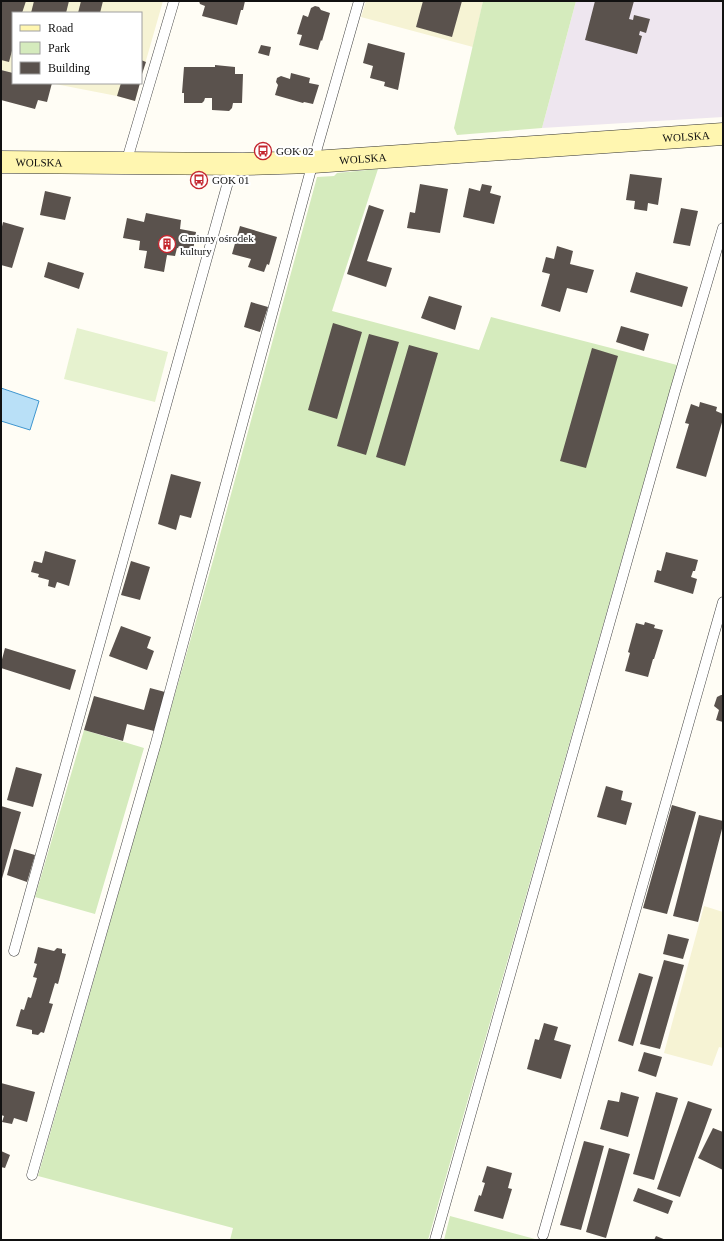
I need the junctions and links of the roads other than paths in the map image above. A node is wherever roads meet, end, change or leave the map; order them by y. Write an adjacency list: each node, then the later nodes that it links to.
1 (174, 1): 6 (lane)
2 (359, 1): 5 (lane)
3 (723, 134): 5 (street, WOLSKA)
4 (1, 162): 6 (street, WOLSKA)
5 (313, 162): 7 (street, WOLSKA); 11 (lane)
6 (126, 163): 7 (street, WOLSKA)
7 (233, 164): 10 (lane)
8 (723, 228): 13 (lane)
9 (723, 602): 12 (lane)
10 (14, 951)
11 (32, 1175)
12 (544, 1234)
13 (435, 1240)

